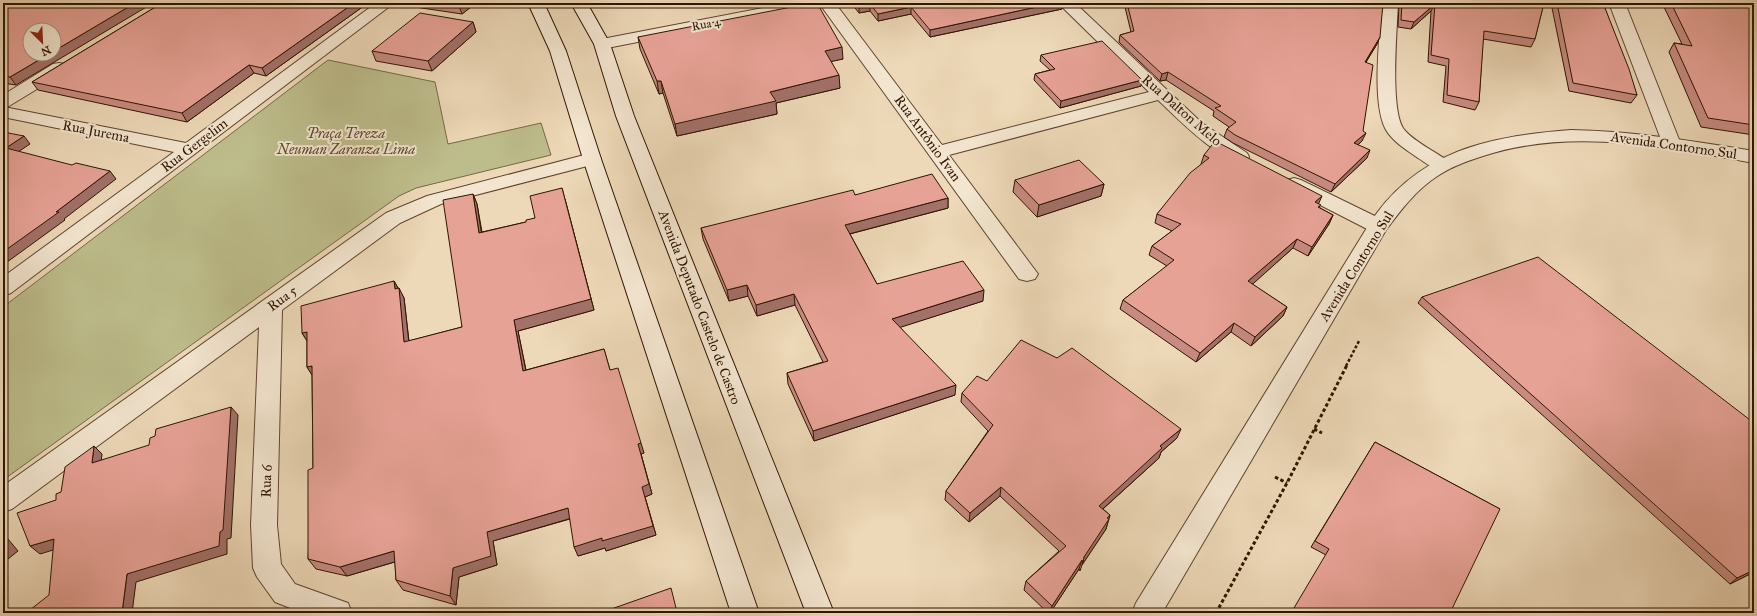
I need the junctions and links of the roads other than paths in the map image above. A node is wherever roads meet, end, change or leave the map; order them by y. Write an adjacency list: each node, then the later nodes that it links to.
1 (386, 3): 15 (street, Rua Gergelim)
2 (536, 3): 18 (street)
3 (579, 3): 9 (street, Avenida Deputado Castelo de Castro)
4 (811, 3): 9 (street, Rua 4)
5 (827, 3): 16 (street, Rua Antônio Ivan)
6 (1066, 3): 11 (street, Rua Dalton Melo)
7 (1390, 3): 20 (street)
8 (1617, 3): 14 (street)
9 (602, 44): 29 (street, Avenida Deputado Castelo de Castro)
10 (71, 61): 12 (street)
11 (1162, 94): 16 (street); 19 (street, Rua Dalton Melo)
12 (3, 102)
13 (3, 112): 15 (street, Rua Jurema)
14 (1671, 142): 17 (street, Avenida Contorno Sul); 20 (street, Avenida Contorno Sul)
15 (188, 149): 24 (street, Rua Gergelim)
16 (938, 152): 23 (street, Rua Antônio Ivan)
17 (1754, 156)
18 (592, 160): 25 (street, Rua 5); 28 (street)
19 (1256, 165)
20 (1441, 165): 22 (street, Avenida Contorno Sul)
21 (1276, 175): 22 (street)
22 (1378, 226): 30 (street, Avenida Contorno Sul)
23 (1027, 274)
24 (3, 288)
25 (271, 306): 26 (street, Rua 5); 27 (street, Rua 6)
26 (3, 501)
27 (338, 613)
28 (745, 613)
29 (820, 613)
30 (1146, 613)

